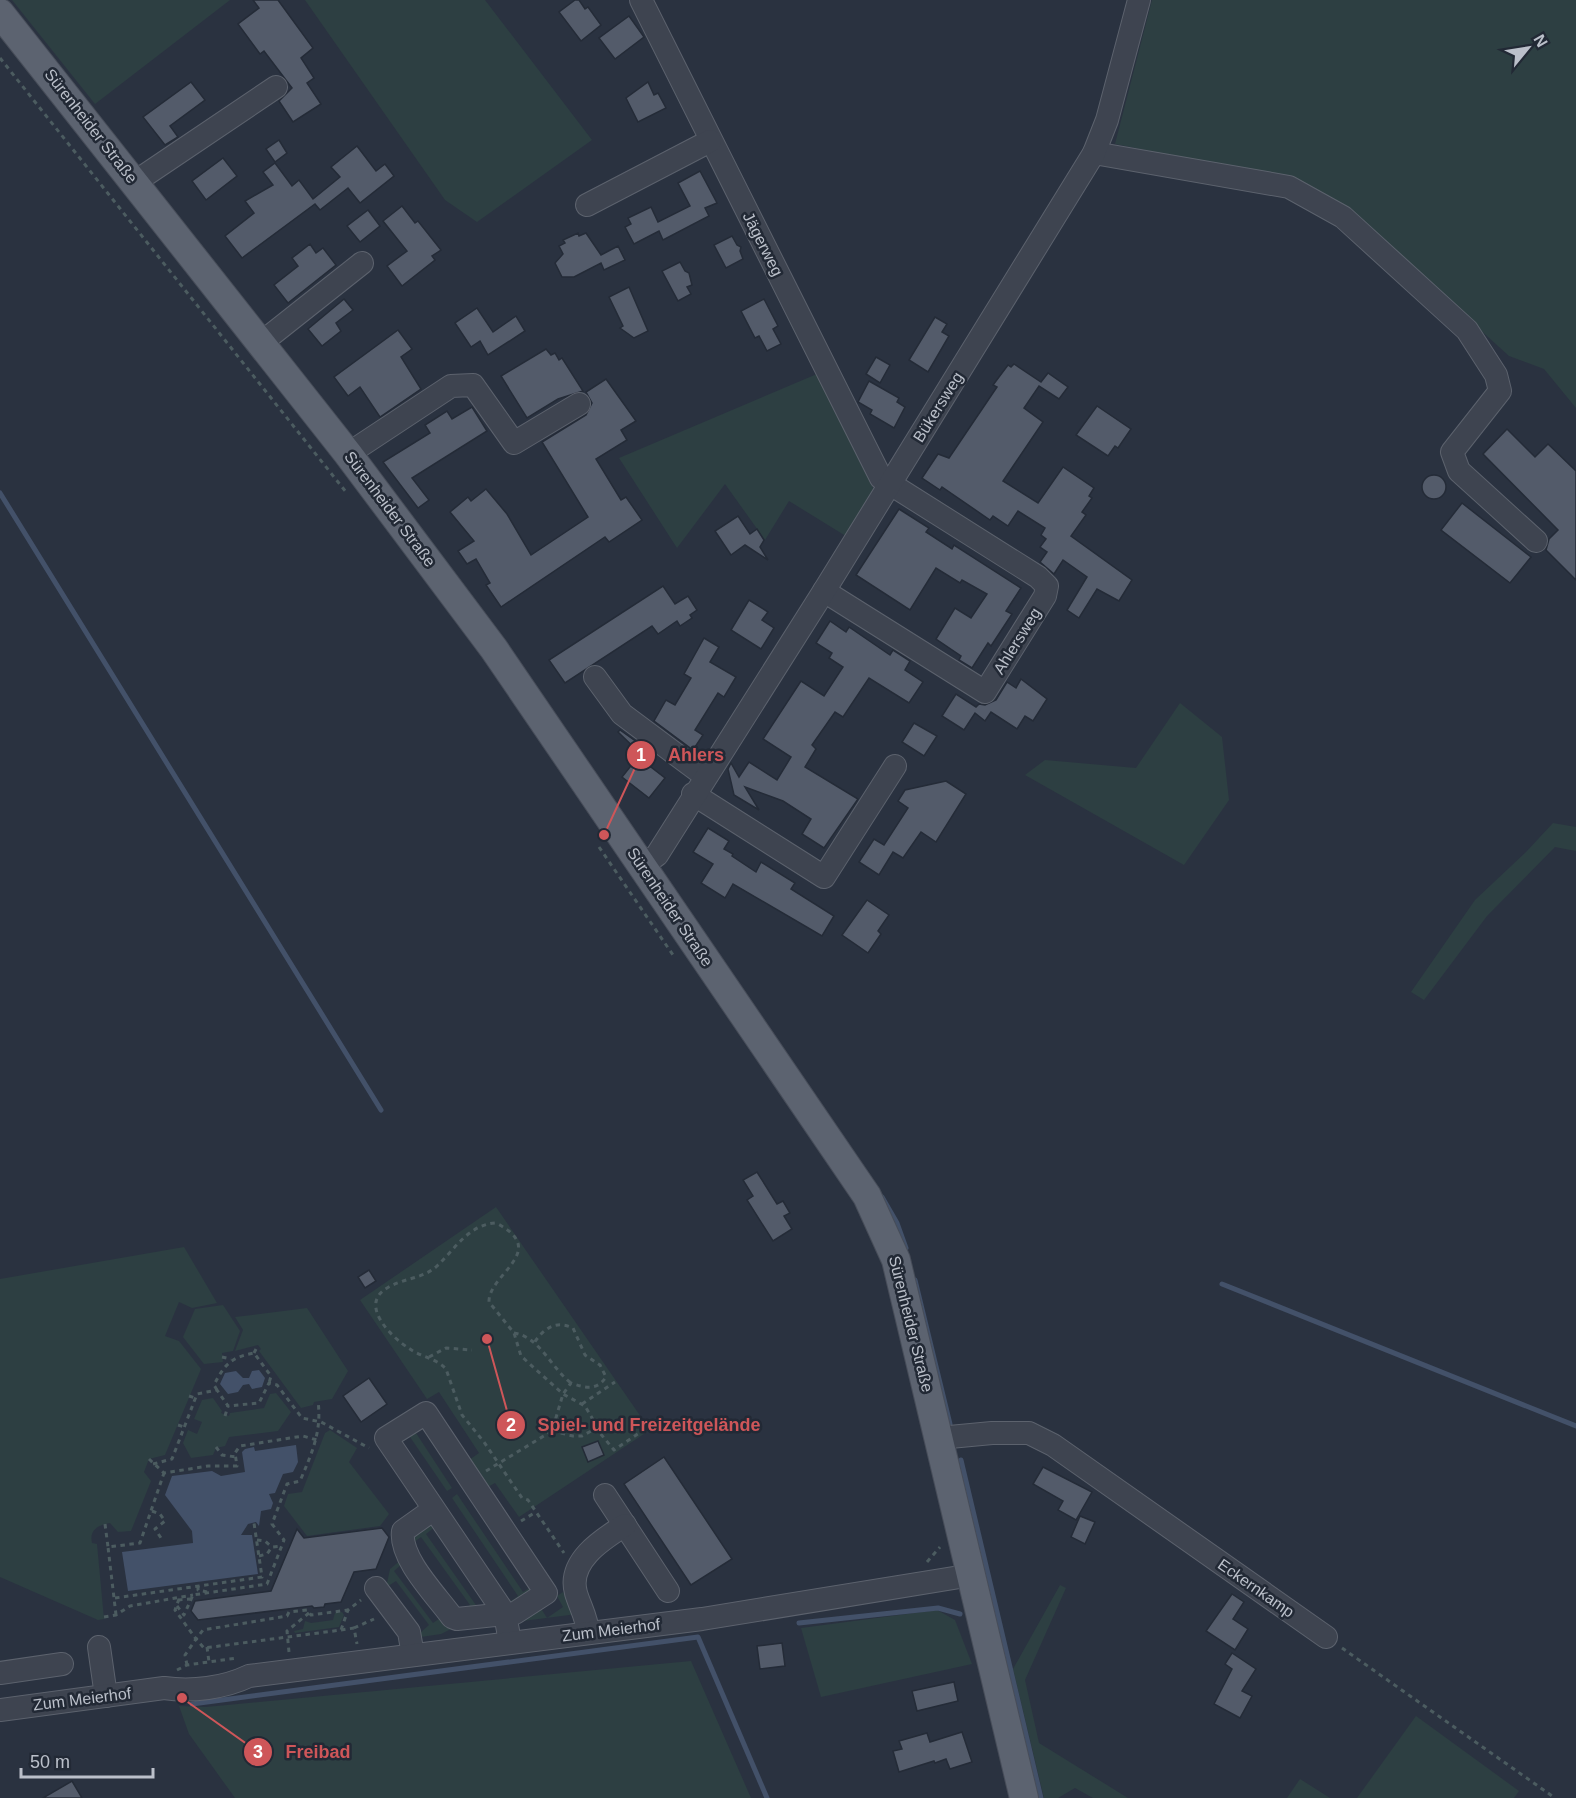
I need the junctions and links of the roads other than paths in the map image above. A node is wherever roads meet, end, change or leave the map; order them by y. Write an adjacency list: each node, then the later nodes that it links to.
1 (641, 0): 5 (street, Jägerweg)
2 (1139, 0): 6 (street, Bükersweg)
3 (0, 13): 7 (main road, Sürenheider Straße)
4 (276, 87): 7 (street)
5 (710, 141): 8 (street); 13 (street, Jägerweg)
6 (1094, 153): 13 (street, Bükersweg); 14 (street)
7 (135, 182): 10 (main road, Sürenheider Straße)
8 (587, 205)
9 (362, 263): 10 (street)
10 (261, 343): 12 (main road, Sürenheider Straße)
11 (579, 404): 12 (street)
12 (348, 454): 19 (main road, Sürenheider Straße)
13 (890, 484): 15 (street, Bükersweg); 15 (street, Ahlersweg)
14 (1536, 541)
15 (824, 591): 18 (street, Bükersweg)
16 (595, 677): 18 (street)
17 (895, 766): 18 (street)
18 (699, 785): 19 (street, Bükersweg)
19 (642, 867): 20 (main road, Sürenheider Straße)
20 (939, 1438): 24 (main road, Sürenheider Straße); 29 (street, Eckernkamp)
21 (605, 1495): 23 (street)
22 (434, 1509): 27 (street); 27 (street); 27 (street)
23 (625, 1526): 26 (street); 28 (street)
24 (972, 1575): 28 (street, Zum Meierhof); 37 (main road, Sürenheider Straße)
25 (376, 1588): 32 (street)
26 (668, 1591)
27 (505, 1614): 30 (street)
28 (588, 1633): 30 (street, Zum Meierhof)
29 (1326, 1637)
30 (510, 1642): 32 (street, Zum Meierhof)
31 (99, 1647): 35 (street)
32 (413, 1654): 35 (street, Zum Meierhof)
33 (62, 1664): 34 (street)
34 (0, 1673)
35 (106, 1695): 36 (street, Zum Meierhof)
36 (0, 1710)
37 (1024, 1798)

